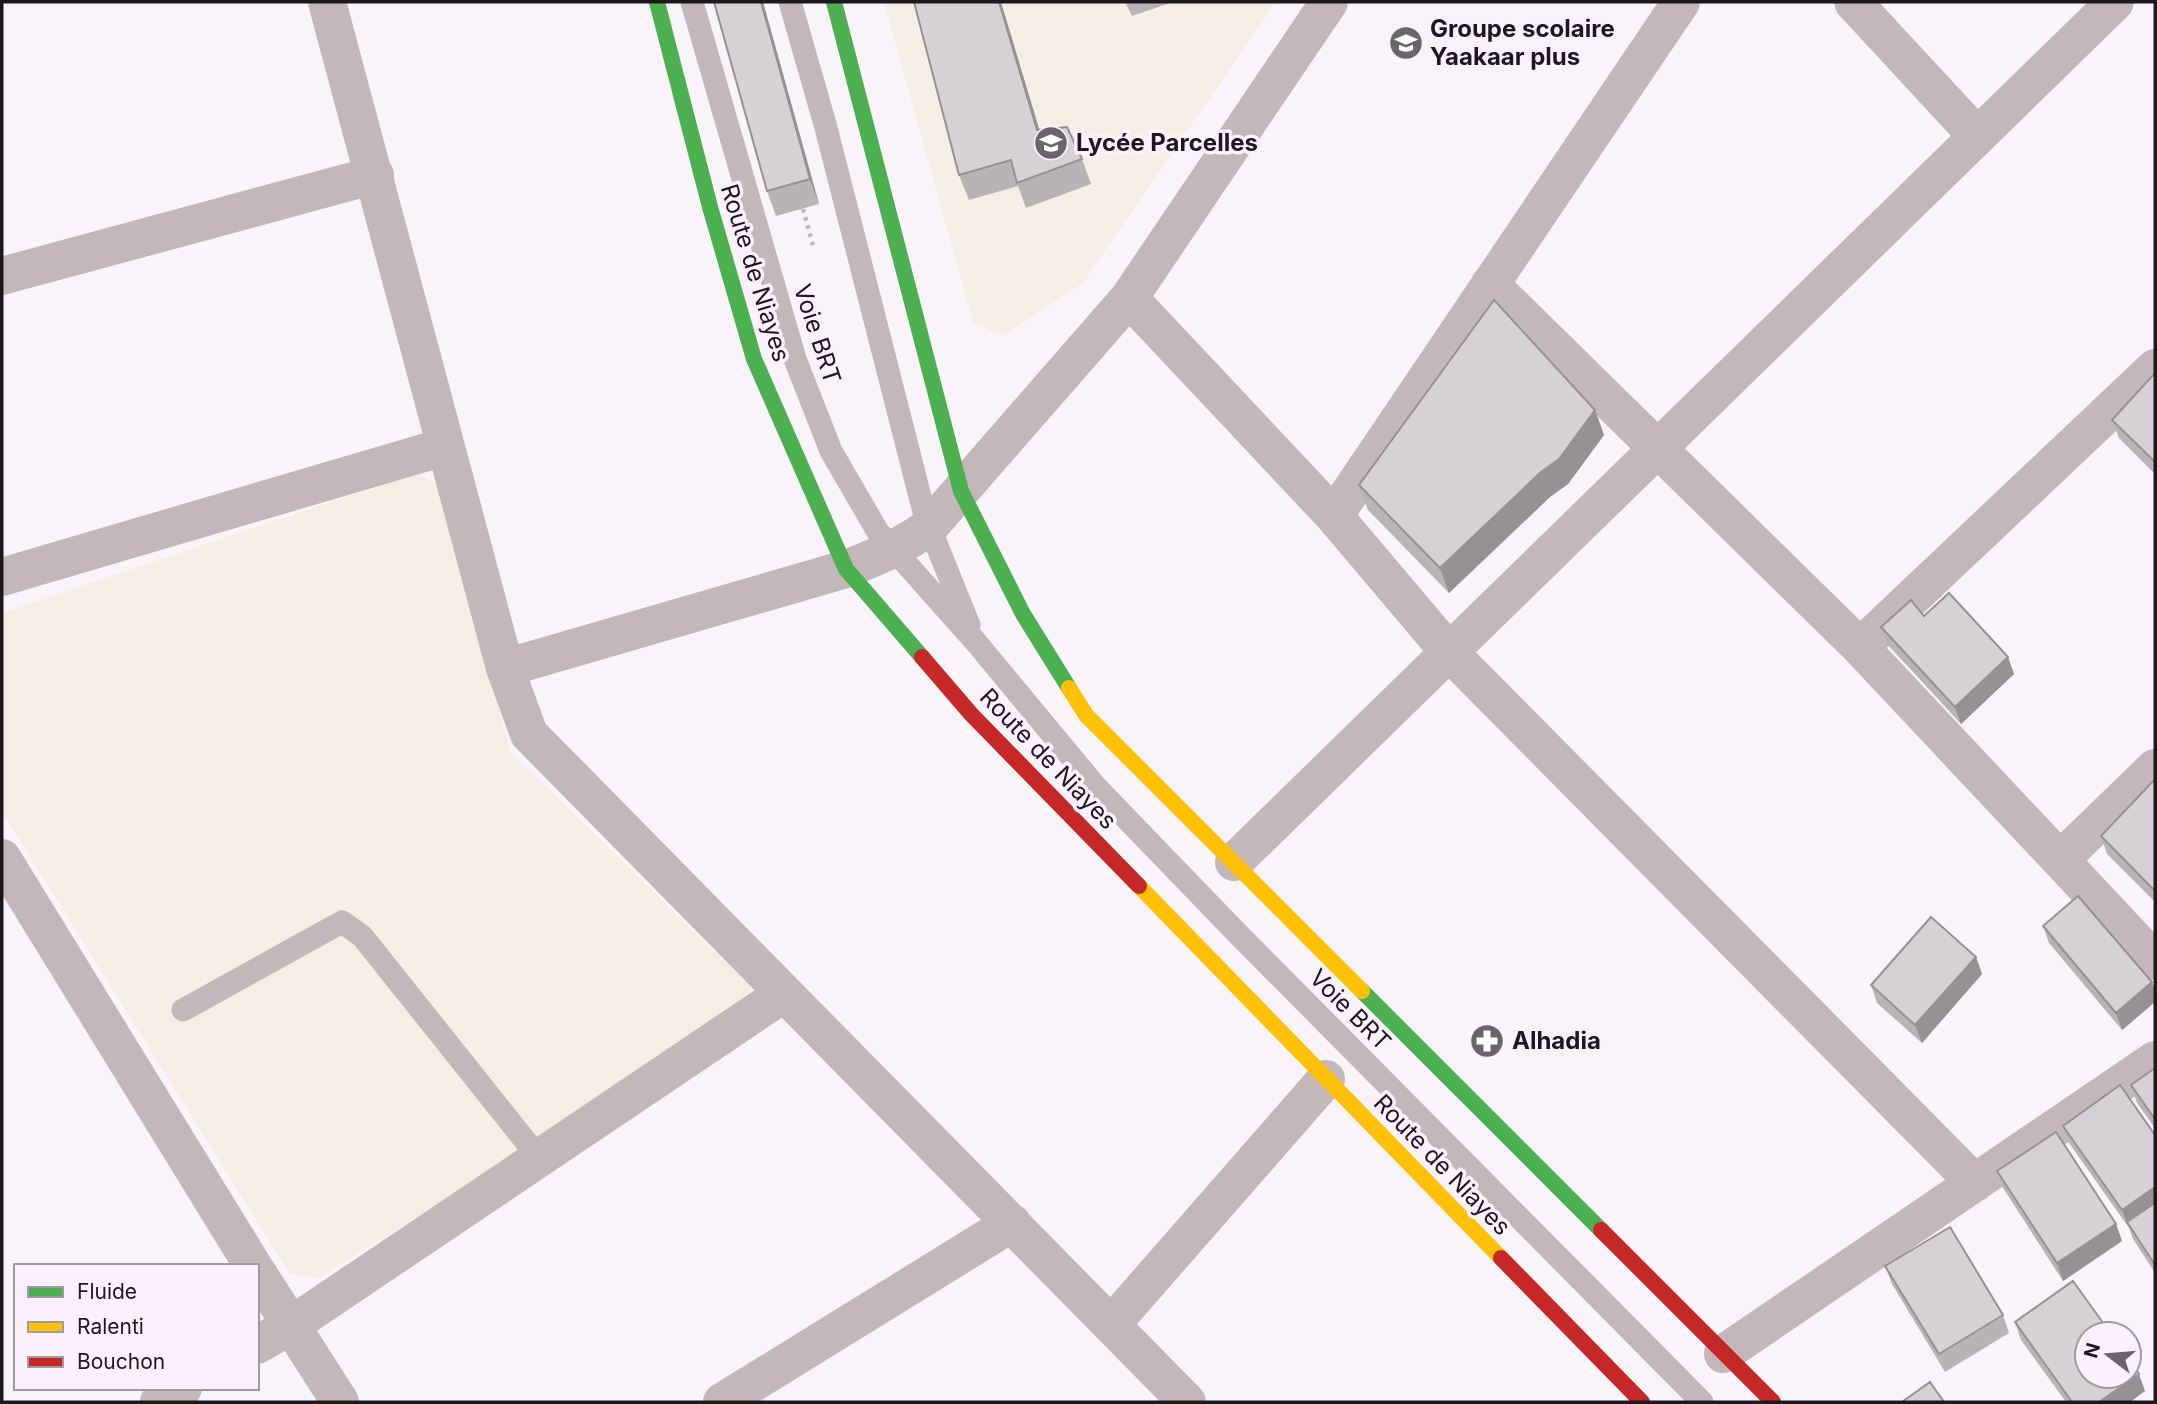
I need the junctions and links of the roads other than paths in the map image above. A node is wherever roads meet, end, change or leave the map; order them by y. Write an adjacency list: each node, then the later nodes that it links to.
1 (327, 2): 11 (street)
2 (657, 2): 22 (main road, Route de Niayes)
3 (692, 2): 21 (lane, Voie BRT)
4 (790, 2): 20 (lane, Voie BRT)
5 (834, 2): 18 (main road)
6 (1329, 2): 14 (street)
7 (1681, 2): 13 (street)
8 (1853, 2): 10 (street)
9 (2115, 2): 10 (street)
10 (1977, 136): 17 (street)
11 (375, 175): 12 (street); 16 (street)
12 (2, 276)
13 (1490, 284): 17 (street); 19 (street)
14 (1129, 298): 18 (street); 19 (street)
15 (2155, 368): 25 (street)
16 (444, 447): 23 (street); 27 (street)
17 (1656, 449): 25 (street); 26 (street)
18 (961, 491): 20 (street); 31 (main road)
19 (1334, 516): 26 (street)
20 (930, 526): 21 (street); 24 (lane, Voie BRT)
21 (893, 550): 22 (street); 24 (lane, Voie BRT)
22 (846, 569): 27 (street); 36 (main road, Route de Niayes)
23 (2, 577)
24 (975, 640): 52 (lane, Voie BRT)
25 (1860, 647): 30 (street)
26 (1450, 652): 31 (street); 38 (street)
27 (505, 668): 33 (street)
28 (2155, 768): 30 (street)
29 (2, 858): 40 (street)
30 (2060, 860): 32 (street)
31 (1234, 862): 45 (main road)
32 (2155, 961)
33 (783, 994): 37 (street); 39 (street)
34 (183, 1010): 37 (lane)
35 (2155, 1060): 38 (street)
36 (1326, 1079): 42 (street); 51 (main road, Route de Niayes)
37 (538, 1158): 43 (street)
38 (1975, 1183): 45 (street)
39 (1012, 1223): 42 (street); 49 (street)
40 (252, 1264)
41 (259, 1275): 43 (street)
42 (1111, 1325): 50 (street)
43 (290, 1326): 44 (street); 48 (street)
44 (259, 1344)
45 (1723, 1354): 53 (main road)
46 (180, 1390): 47 (street)
47 (159, 1402)
48 (340, 1402)
49 (722, 1402)
50 (1187, 1402)
51 (1642, 1402)
52 (1702, 1402)
53 (1773, 1402)

